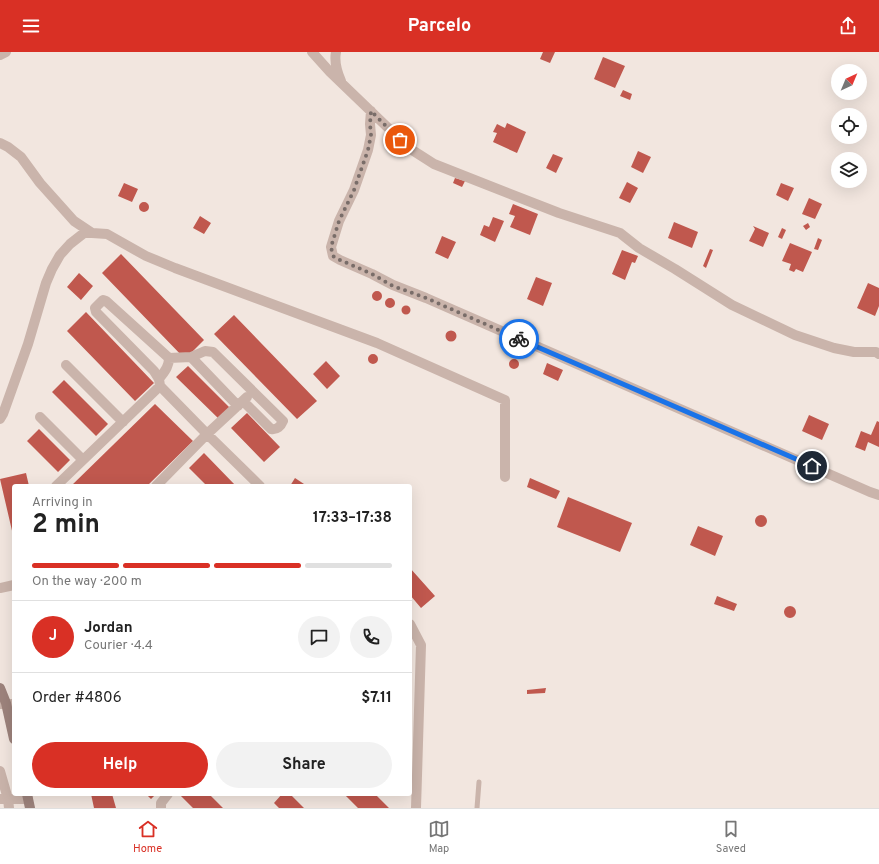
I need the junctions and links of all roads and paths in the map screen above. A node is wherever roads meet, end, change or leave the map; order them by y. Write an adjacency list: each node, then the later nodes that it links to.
1 (2, 52): 5 (street)
2 (6, 52): 5 (street)
3 (312, 52): 6 (street)
4 (336, 52): 6 (street)
5 (0, 55)
6 (343, 84): 7 (street)
7 (371, 111): 10 (street); 26 (street)
8 (0, 143): 9 (street)
9 (92, 233): 18 (street); 22 (street)
10 (879, 354)
11 (190, 357): 12 (street); 15 (street); 16 (street)
12 (169, 358): 14 (street); 14 (street)
13 (66, 365): 19 (street)
14 (160, 383): 19 (street); 20 (street)
15 (253, 392): 16 (street); 16 (street)
16 (240, 403): 20 (street)
17 (40, 417): 21 (street)
18 (0, 419)
19 (123, 422): 21 (street)
20 (207, 434): 24 (street); 25 (street)
21 (83, 460): 23 (street)
22 (504, 477)
23 (58, 484)
24 (161, 484)
25 (258, 484)
26 (879, 495)
27 (12, 585): 28 (street)
28 (0, 588)
29 (412, 628): 39 (street)
30 (0, 688): 31 (main road)
31 (6, 704): 32 (main road)
32 (12, 730)
33 (0, 770): 37 (street)
34 (479, 782): 40 (lane)
35 (166, 796): 38 (street)
36 (28, 800): 37 (street)
37 (6, 802)
38 (161, 808)
39 (416, 808)
40 (477, 808)

